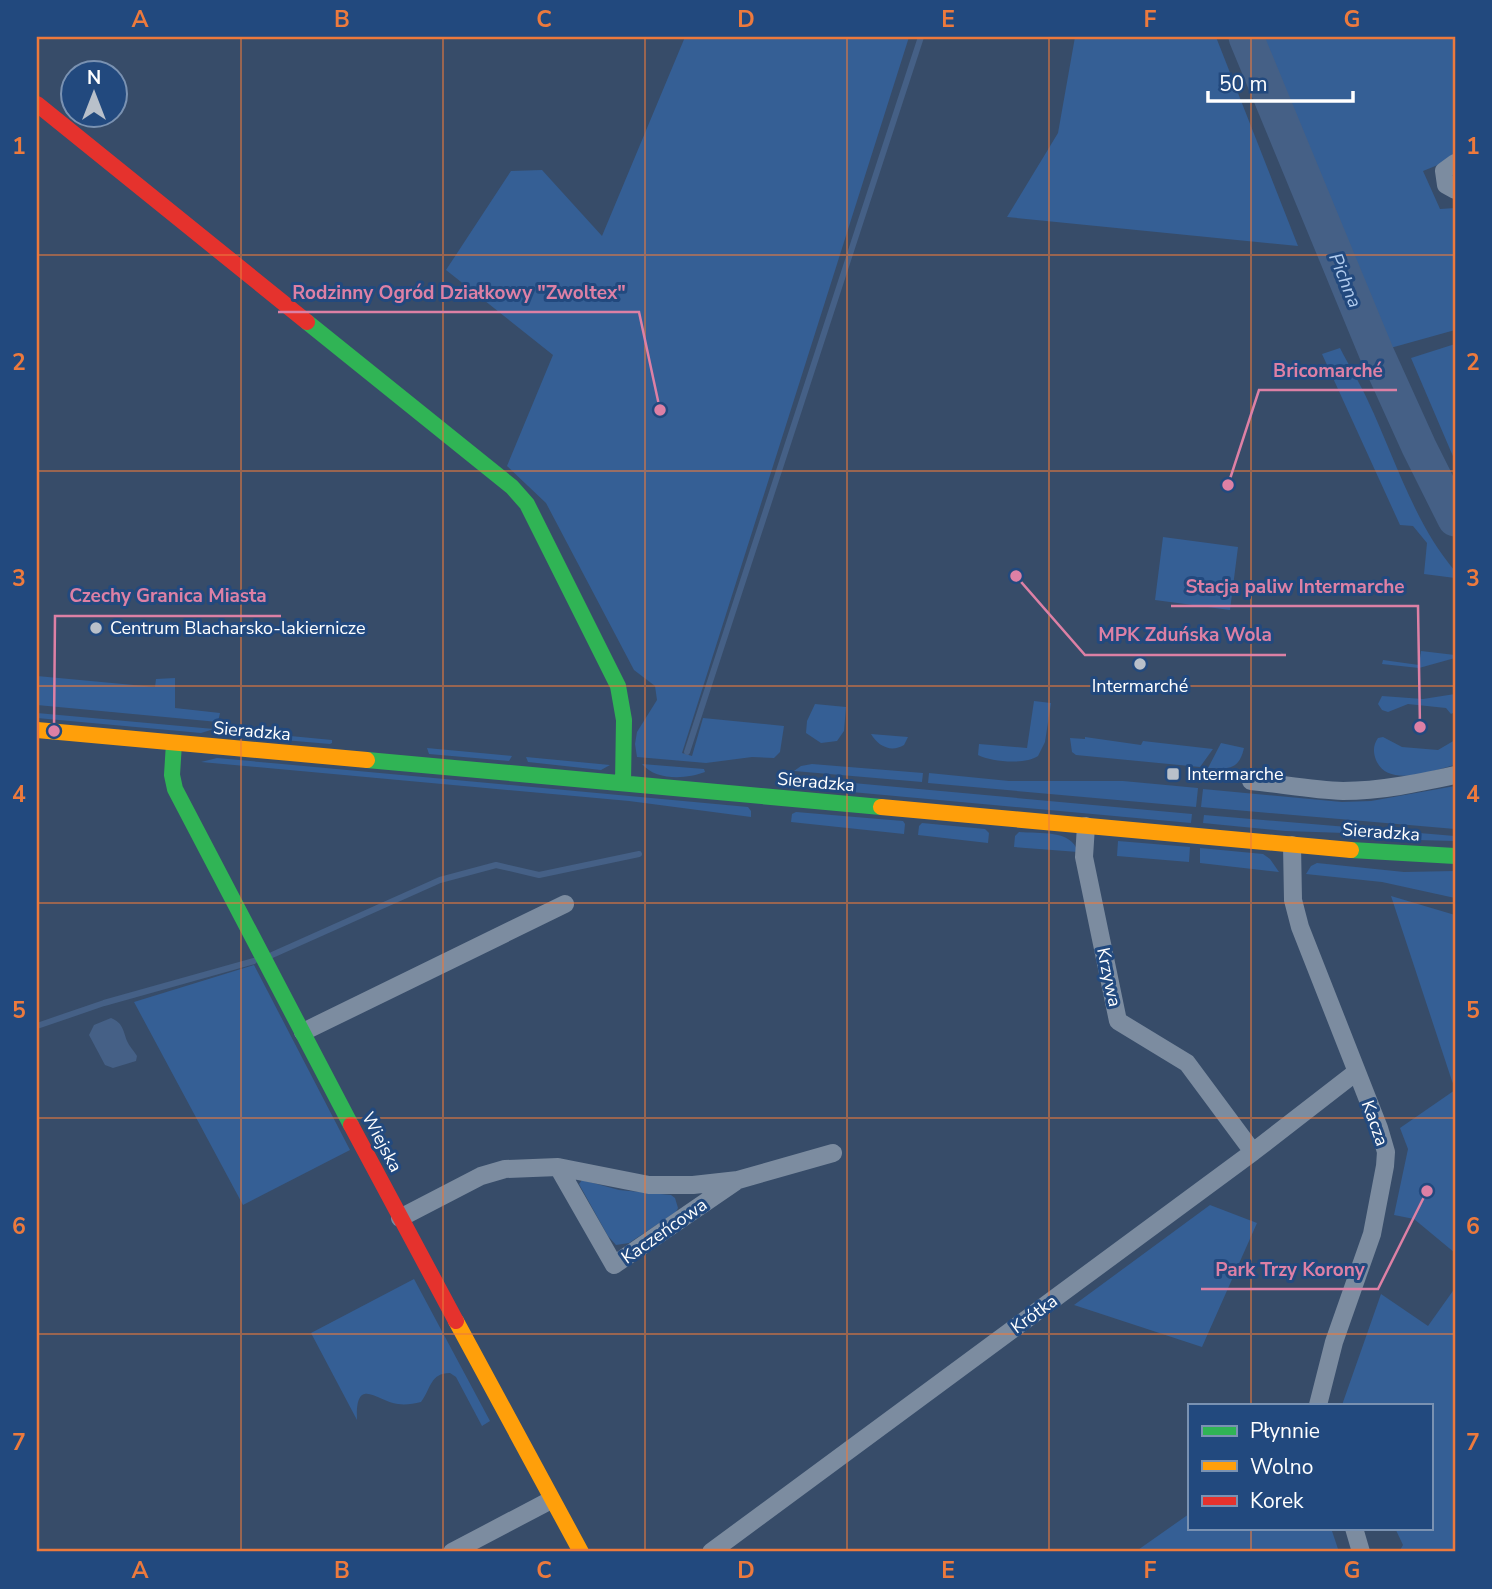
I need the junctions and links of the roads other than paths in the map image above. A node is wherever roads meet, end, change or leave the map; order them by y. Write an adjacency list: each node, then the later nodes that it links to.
1 (37, 104): 8 (street)
2 (1455, 163): 3 (street)
3 (1455, 190)
4 (37, 730): 5 (street, Sieradzka)
5 (174, 743): 8 (street, Sieradzka); 13 (street, Wiejska)
6 (1455, 775): 7 (street)
7 (1251, 781)
8 (623, 783): 9 (street, Sieradzka)
9 (1086, 826): 10 (street, Sieradzka); 15 (street, Krzywa)
10 (1292, 845): 11 (street, Sieradzka); 14 (street, Kacza)
11 (1455, 856)
12 (565, 904): 13 (street)
13 (303, 1032): 19 (street, Wiejska)
14 (1355, 1073): 15 (street, Krótka); 20 (street, Kacza)
15 (1253, 1152): 25 (street, Krótka)
16 (833, 1153): 18 (street, Kaczeńcowa)
17 (558, 1167): 18 (street, Kaczeńcowa); 18 (street, Kaczeńcowa); 19 (street, Kaczeńcowa)
18 (737, 1180)
19 (400, 1218): 21 (street, Wiejska)
20 (1318, 1404)
21 (551, 1500): 23 (street); 24 (street, Wiejska)
22 (1355, 1530): 26 (street)
23 (452, 1552)
24 (581, 1552)
25 (711, 1552)
26 (1362, 1552)

